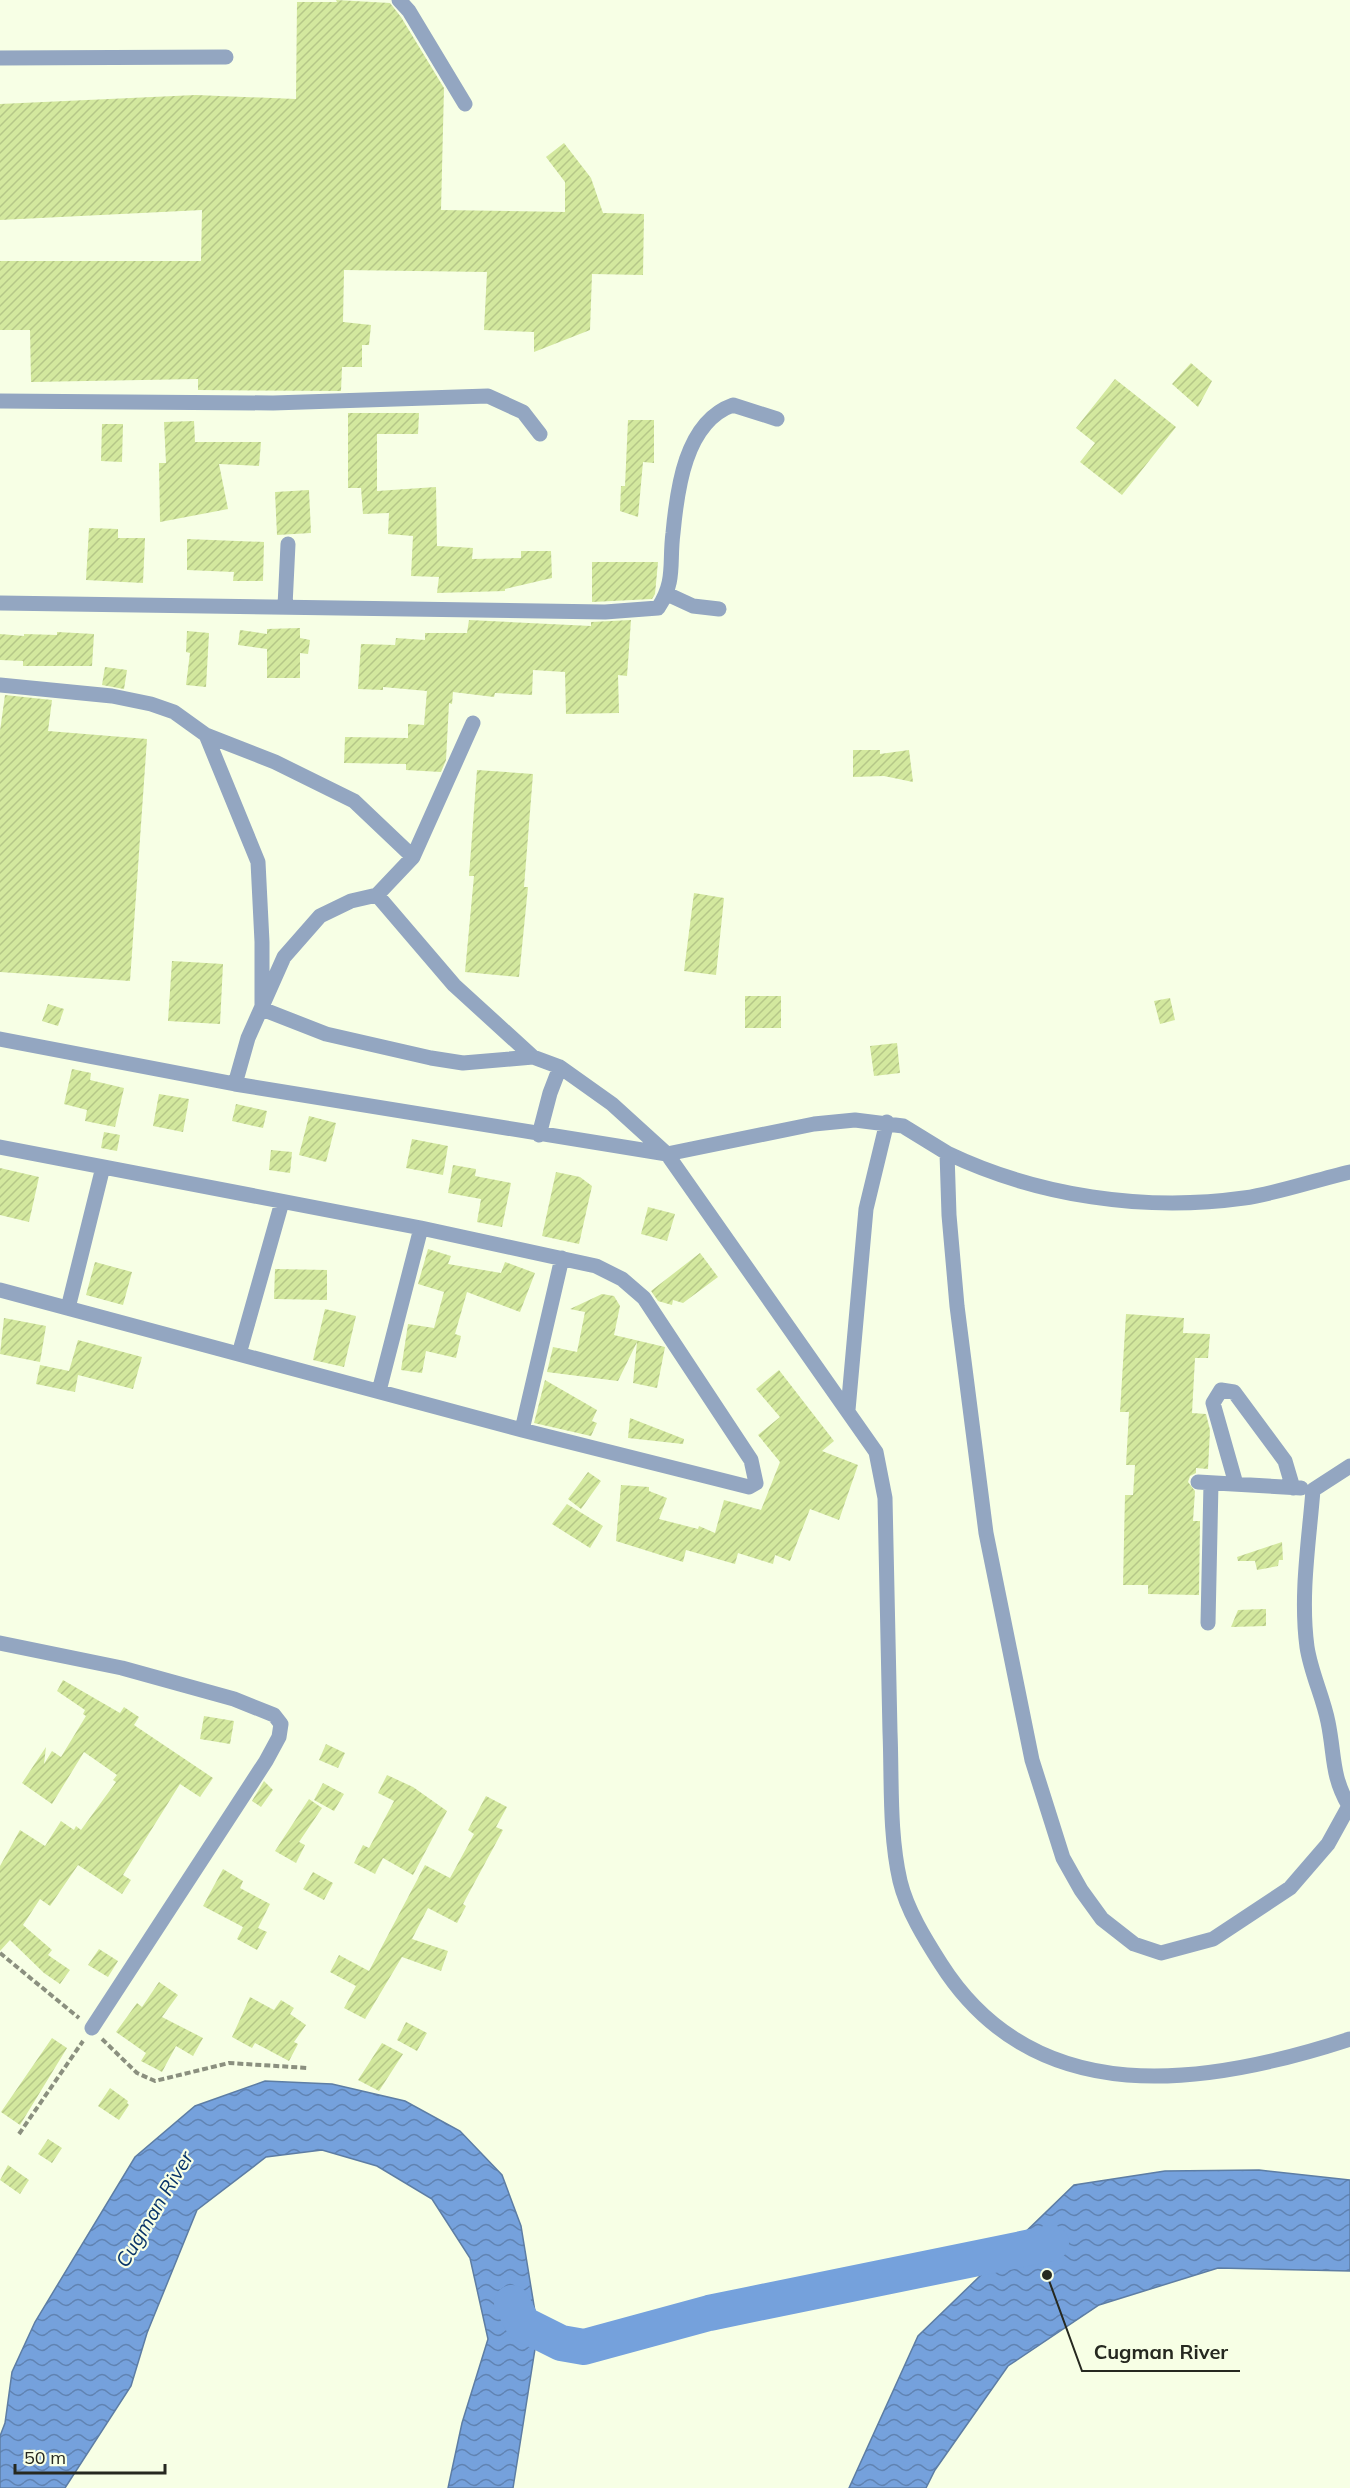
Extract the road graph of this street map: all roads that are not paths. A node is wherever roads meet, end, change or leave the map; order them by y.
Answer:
1 (399, 0) edge
2 (226, 57) dead end
3 (0, 58) edge
4 (465, 104) dead end
5 (0, 401) edge
6 (777, 419) dead end
7 (540, 434) dead end
8 (288, 544) dead end
9 (667, 594) junction
10 (0, 603) edge
11 (285, 606) junction
12 (719, 609) dead end
13 (0, 685) edge
14 (473, 723) dead end
15 (206, 735) junction
16 (413, 857) junction
17 (376, 895) junction
18 (262, 1009) junction
19 (0, 1039) edge
20 (533, 1057) junction
21 (560, 1067) junction
22 (235, 1084) junction
23 (887, 1122) junction
24 (539, 1135) junction
25 (0, 1147) edge
26 (946, 1153) junction
27 (666, 1154) junction
28 (103, 1167) junction
29 (1350, 1172) edge
30 (282, 1202) junction
31 (421, 1228) junction
32 (562, 1258) junction
33 (0, 1290) edge
34 (68, 1308) junction
35 (239, 1354) junction
36 (380, 1391) junction
37 (848, 1410) junction
38 (522, 1430) junction
39 (1350, 1466) edge
40 (1236, 1484) junction
41 (1293, 1488) junction
42 (1313, 1490) junction
43 (1208, 1623) dead end
44 (0, 1643) edge
45 (1349, 1806) edge
46 (92, 2028) road end
47 (1350, 2040) edge

1 - 4 street
2 - 3 street
5 - 7 street
6 - 9 street
8 - 11 street
9 - 11 street
9 - 12 street
10 - 11 street
13 - 15 street
14 - 16 street
15 - 16 street
15 - 18 street
16 - 17 street
17 - 18 street
17 - 20 street
18 - 20 street
18 - 22 street
19 - 22 street
20 - 21 street
21 - 24 street
21 - 27 street
22 - 24 street
23 - 26 street
23 - 27 street
23 - 37 street
24 - 27 street
25 - 28 street
26 - 29 street
26 - 45 street
27 - 37 street
28 - 30 street
28 - 34 street
30 - 31 street
30 - 35 street
31 - 32 street
31 - 36 street
32 - 38 street
32 - 38 street
33 - 34 street
34 - 35 street
35 - 36 street
36 - 38 street
37 - 47 street
39 - 42 street
40 - 41 street
40 - 41 street
40 - 43 street
41 - 42 street
42 - 45 street
44 - 46 street

